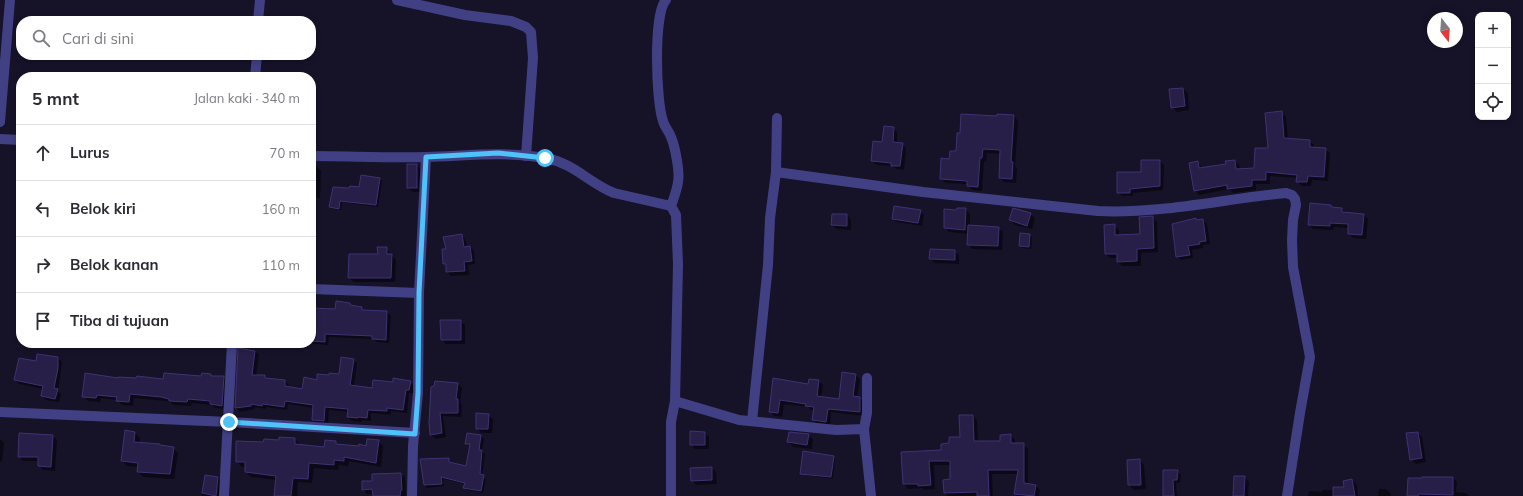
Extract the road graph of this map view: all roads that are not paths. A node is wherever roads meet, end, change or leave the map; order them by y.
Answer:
1 (10, 0) edge
2 (260, 0) edge
3 (398, 0) edge
4 (666, 0) edge
5 (258, 16) edge
6 (257, 60) edge
7 (255, 72) edge
8 (777, 118) dead end
9 (0, 122) edge
10 (0, 139) edge
11 (16, 140) edge
12 (316, 156) edge
13 (526, 156) junction
14 (426, 157) junction
15 (776, 172) junction
16 (671, 206) junction
17 (316, 289) edge
18 (419, 293) junction
19 (232, 348) edge
20 (867, 378) dead end
21 (675, 401) junction
22 (0, 412) edge
23 (229, 422) junction
24 (752, 422) junction
25 (864, 429) junction
26 (415, 434) junction
27 (224, 496) edge
28 (412, 496) edge
29 (671, 496) edge
30 (871, 496) edge
31 (1287, 496) edge

1 - 9 street
2 - 5 street
3 - 13 street
4 - 16 street
6 - 7 street
8 - 15 street
10 - 11 street
12 - 14 street
13 - 14 street
13 - 16 street
14 - 18 street
15 - 24 street
15 - 31 street
16 - 21 street
17 - 18 street
18 - 26 street
19 - 23 street
20 - 25 street
21 - 24 street
21 - 29 street
22 - 23 street
23 - 26 street
23 - 27 street
24 - 25 street
25 - 30 street
26 - 28 street

